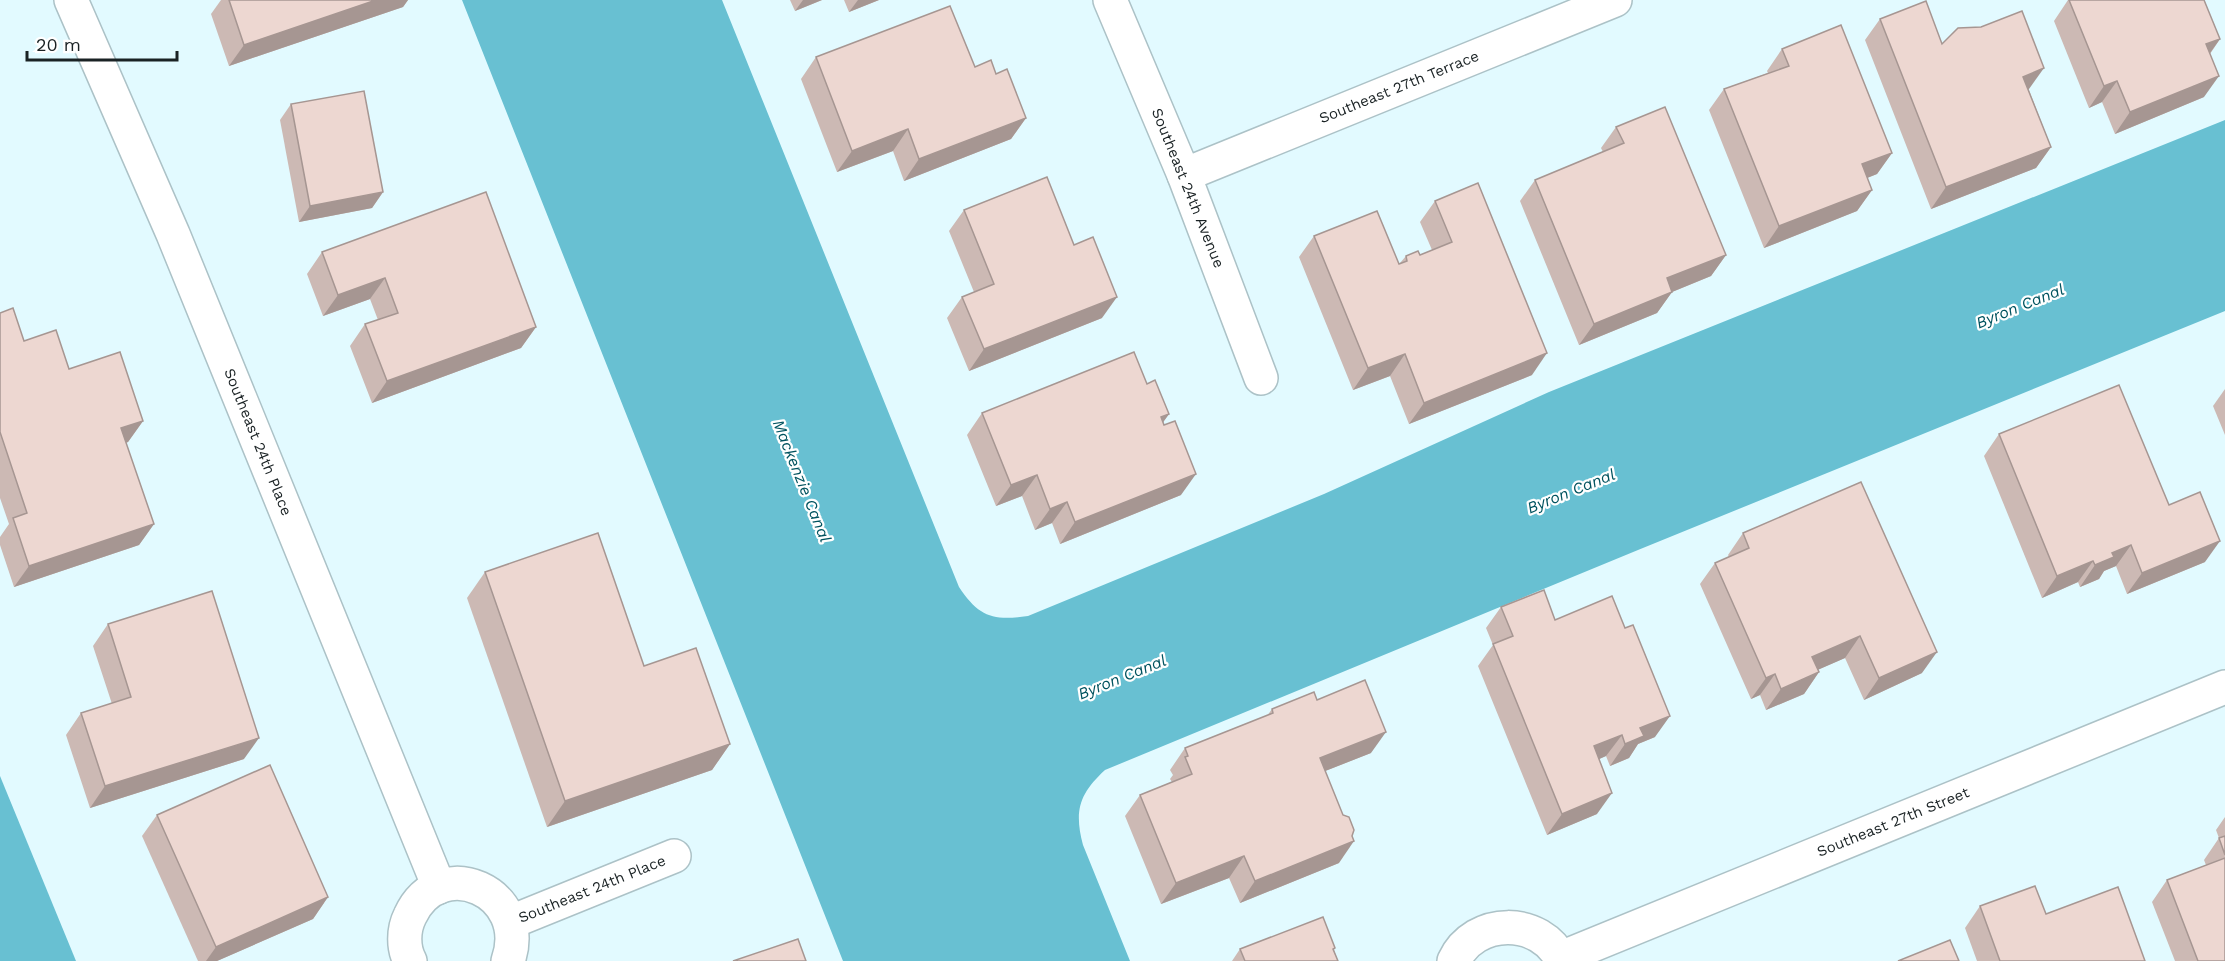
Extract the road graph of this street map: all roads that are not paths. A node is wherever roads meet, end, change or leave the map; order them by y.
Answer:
1 (70, 0) edge
2 (1110, 0) edge
3 (1615, 0) edge
4 (1184, 175) junction
5 (1262, 378) dead end
6 (2225, 687) edge
7 (674, 856) dead end
8 (439, 887) junction
9 (511, 922) junction
10 (1562, 959) edge
11 (410, 961) edge
12 (508, 961) edge
13 (1454, 961) edge

1 - 8 street, Southeast 24th Place
2 - 4 street, Southeast 24th Avenue
3 - 4 street, Southeast 27th Terrace
4 - 5 street, Southeast 24th Avenue
6 - 10 street, Southeast 27th Street
7 - 9 street, Southeast 24th Place
8 - 9 street, Southeast 24th Place
8 - 11 street
9 - 12 street, Southeast 24th Place
10 - 13 street, Southeast 27th Street

